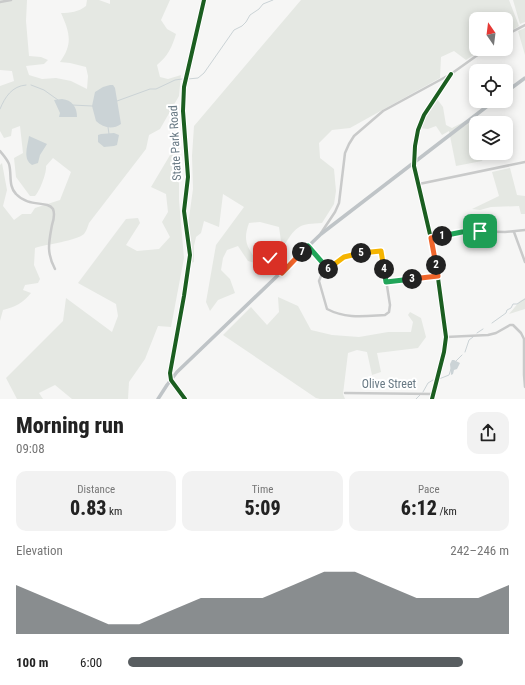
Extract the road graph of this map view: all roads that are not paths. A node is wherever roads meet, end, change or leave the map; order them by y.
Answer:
1 (11, 0) edge
2 (204, 0) edge
3 (0, 2) edge
4 (525, 25) edge
5 (513, 31) edge
6 (476, 56) edge
7 (451, 74) junction
8 (525, 78) edge
9 (513, 87) edge
10 (485, 108) edge
11 (0, 151) edge
12 (414, 162) junction
13 (525, 162) edge
14 (418, 184) junction
15 (525, 230) edge
16 (514, 232) junction
17 (321, 234) junction
18 (431, 238) junction
19 (265, 245) dead end
20 (308, 246) junction
21 (525, 262) edge
22 (55, 269) dead end
23 (328, 269) junction
24 (282, 273) junction
25 (438, 276) junction
26 (386, 282) junction
27 (446, 337) junction
28 (524, 361) edge
29 (170, 380) junction
30 (525, 387) edge
31 (345, 393) dead end
32 (433, 394) junction
33 (158, 399) edge
34 (185, 399) edge
35 (432, 399) edge

1 - 3 street
2 - 29 street, State Park Road
4 - 5 street
6 - 7 street
7 - 12 street
7 - 17 street
8 - 9 street
10 - 12 street
11 - 22 street
12 - 14 street
12 - 17 street
13 - 14 street
14 - 18 street
15 - 16 street
16 - 18 street
16 - 21 street
17 - 20 street
18 - 25 street
19 - 24 street
20 - 23 street
20 - 24 street
23 - 26 street
23 - 26 street
24 - 29 street
25 - 26 street
25 - 27 street
27 - 28 street
27 - 32 street
28 - 30 street
29 - 33 street, State Park Road
29 - 34 street
31 - 32 street, Olive Street
32 - 35 street

